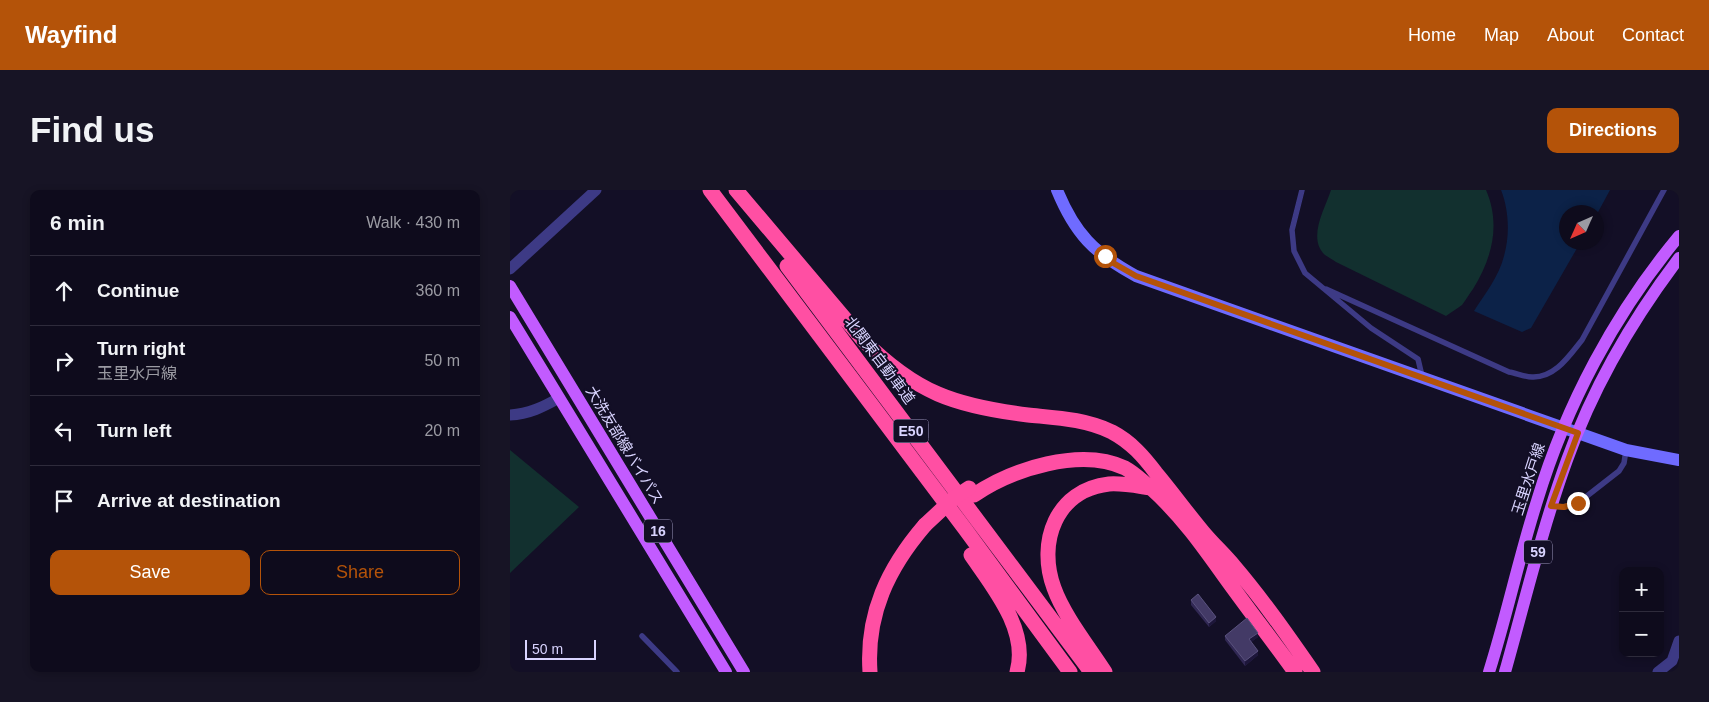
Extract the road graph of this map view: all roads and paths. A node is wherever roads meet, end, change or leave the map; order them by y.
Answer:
1 (596, 190) edge
2 (710, 190) edge
3 (731, 190) edge
4 (736, 190) edge
5 (1057, 190) edge
6 (1302, 190) edge
7 (1664, 190) edge
8 (1679, 236) edge
9 (1679, 258) edge
10 (510, 269) edge
11 (510, 286) edge
12 (1326, 289) junction
13 (510, 317) edge
14 (1423, 378) junction
15 (863, 394) junction
16 (559, 398) junction
17 (510, 415) edge
18 (1563, 428) junction
19 (1578, 433) junction
20 (1626, 450) junction
21 (1679, 460) edge
22 (1156, 472) junction
23 (1151, 488) junction
24 (972, 492) junction
25 (1551, 506) junction
26 (928, 528) junction
27 (642, 636) dead end
28 (1679, 641) edge
29 (1675, 661) edge
30 (677, 672) edge
31 (726, 672) edge
32 (744, 672) edge
33 (870, 672) edge
34 (880, 672) edge
35 (1017, 672) edge
36 (1070, 672) edge
37 (1091, 672) edge
38 (1105, 672) edge
39 (1295, 672) edge
40 (1313, 672) edge
41 (1489, 672) edge
42 (1504, 672) edge
43 (1658, 672) edge

1 - 10 street
2 - 15 highway, E50
3 - 37 highway, 北関東自動車道 / E50
4 - 22 highway
5 - 14 street
6 - 12 lane
7 - 12 lane
8 - 18 main road, 玉里水戸線 / 59
9 - 19 main road, 玉里水戸線 / 59
11 - 32 main road, 大洗友部線バイパス / 16
12 - 14 lane
13 - 16 main road, 16
14 - 18 street
15 - 35 highway
15 - 36 highway, E50
16 - 17 street
16 - 31 main road, 16
18 - 19 street
18 - 41 main road, 玉里水戸線 / 59
19 - 20 street
19 - 25 main road, 玉里水戸線 / 59
20 - 21 street
20 - 25 lane
22 - 24 highway
22 - 40 highway
23 - 24 highway
23 - 38 highway
23 - 39 highway
24 - 26 highway
25 - 42 main road, 玉里水戸線 / 59
26 - 33 highway
26 - 34 highway
27 - 30 lane
28 - 29 street
29 - 43 street

